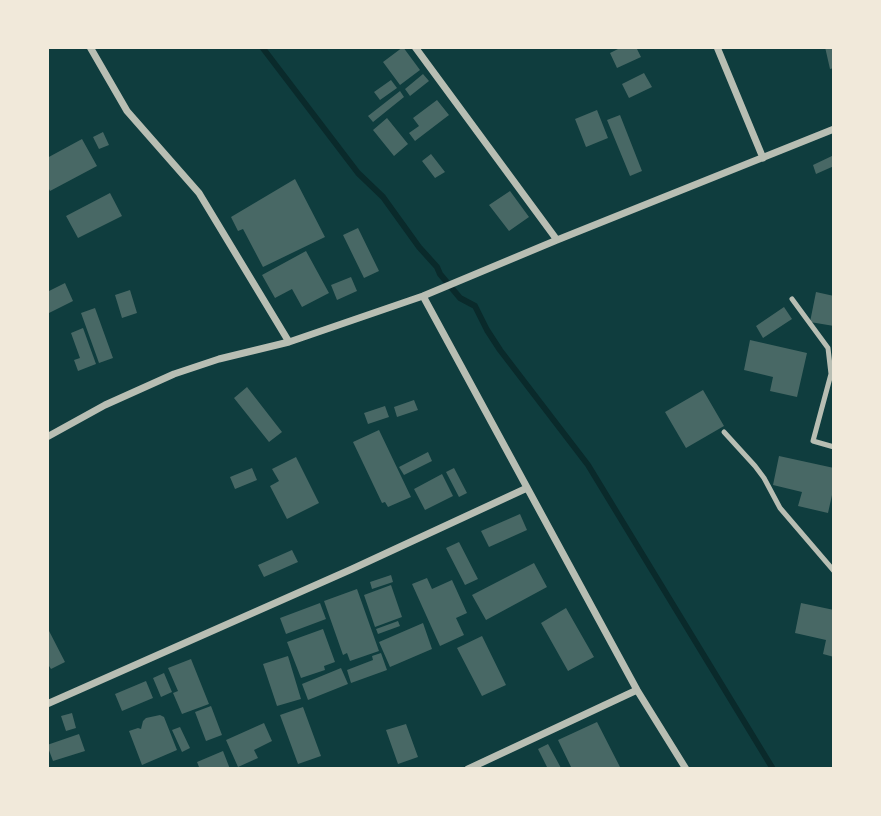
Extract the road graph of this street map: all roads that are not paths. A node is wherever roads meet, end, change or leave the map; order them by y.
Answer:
1 (90, 47) edge
2 (415, 47) edge
3 (716, 47) edge
4 (834, 129) edge
5 (763, 158) junction
6 (557, 240) junction
7 (423, 296) junction
8 (792, 299) dead end
9 (289, 342) junction
10 (724, 432) dead end
11 (47, 437) edge
12 (834, 447) edge
13 (527, 488) junction
14 (834, 571) edge
15 (637, 690) junction
16 (47, 704) edge
17 (468, 769) edge
18 (686, 769) edge

1 - 9 street
2 - 6 street
3 - 5 street
4 - 5 street
5 - 6 street
6 - 7 street
7 - 9 street
7 - 13 street
8 - 12 lane
9 - 11 street
10 - 14 lane
13 - 15 street
13 - 16 street
15 - 17 street
15 - 18 street

